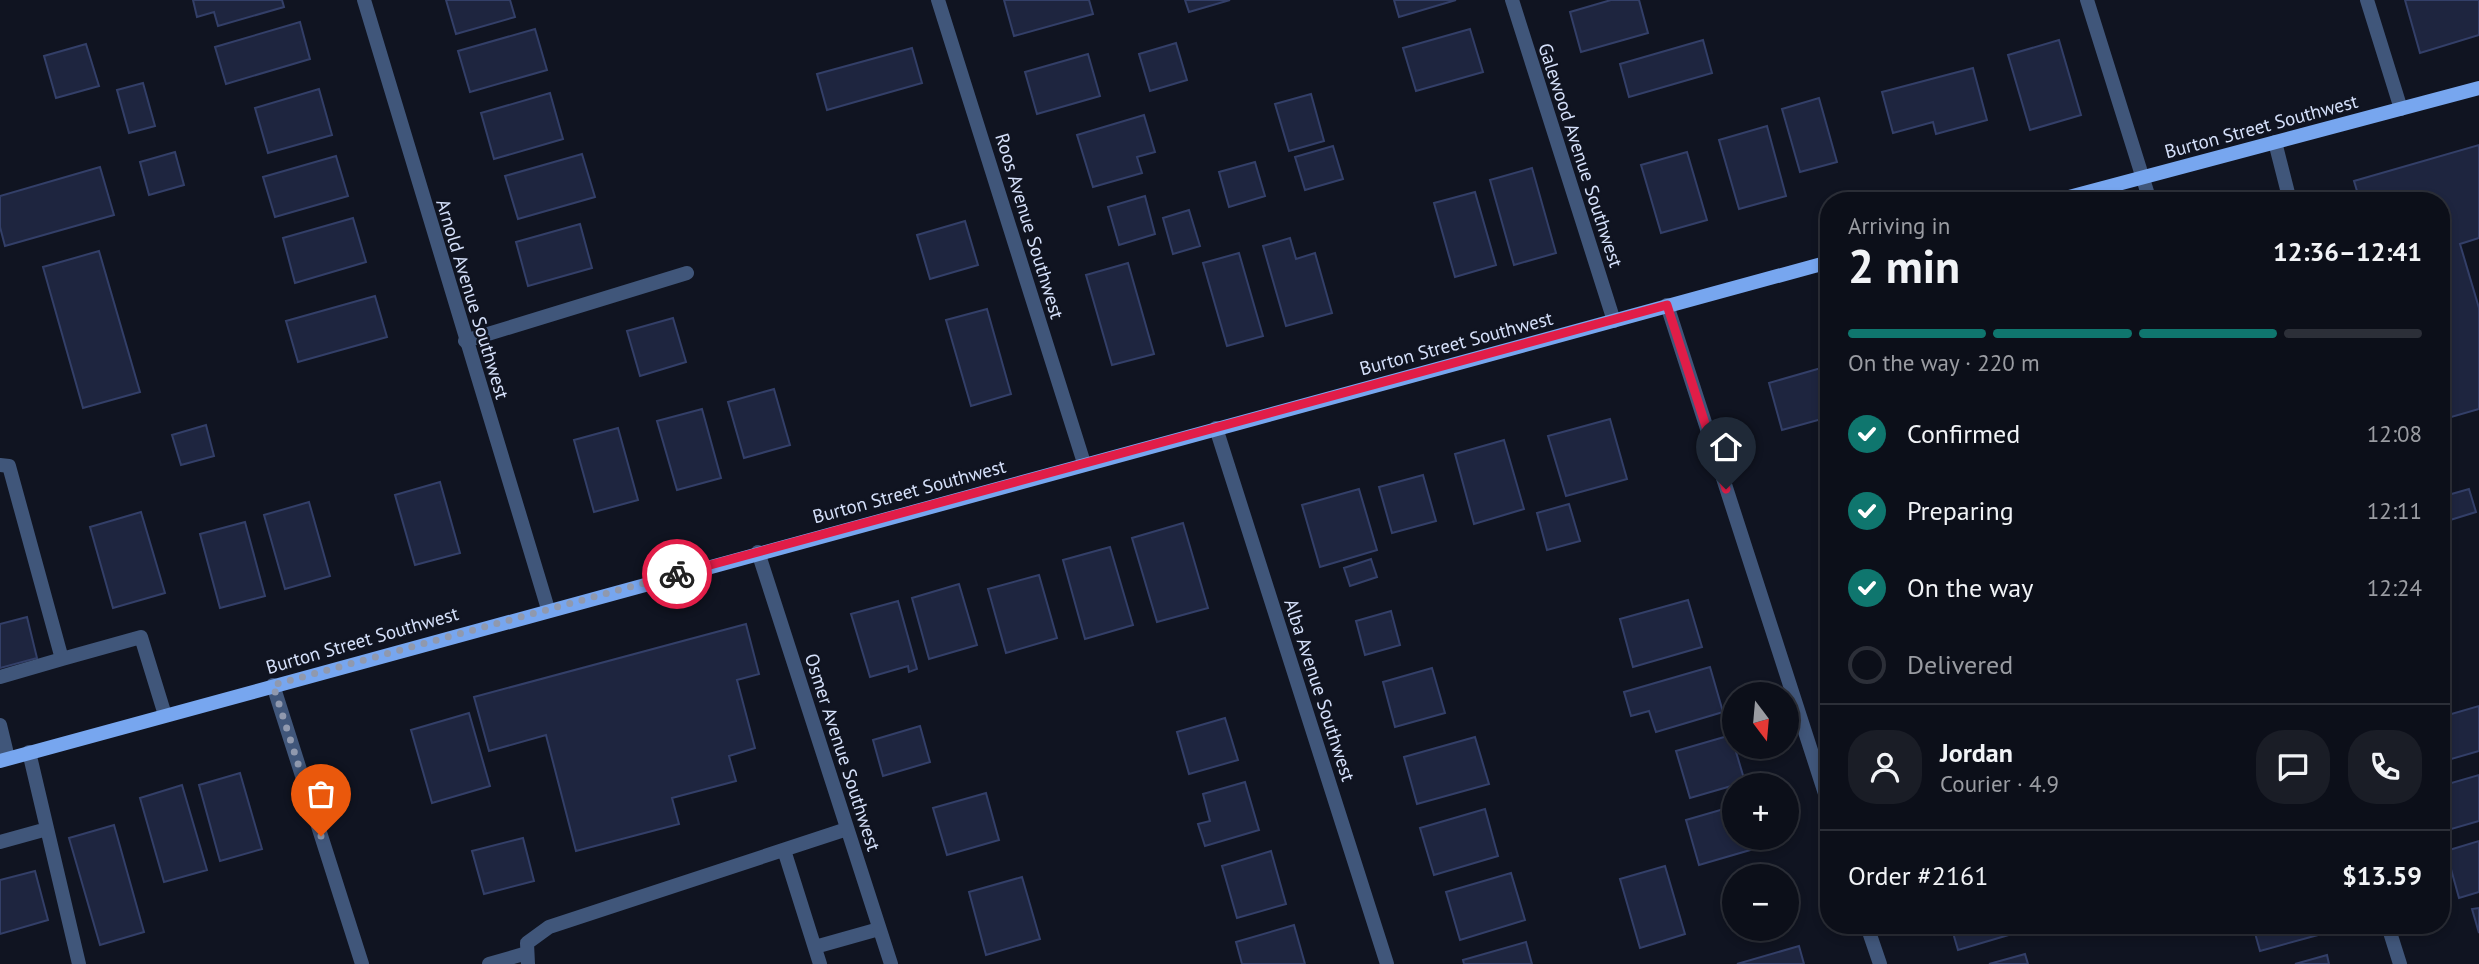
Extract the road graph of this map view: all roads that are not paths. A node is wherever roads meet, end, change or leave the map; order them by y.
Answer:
1 (364, 0) edge
2 (938, 0) edge
3 (1512, 0) edge
4 (2087, 0) edge
5 (2367, 0) edge
6 (2479, 88) edge
7 (2400, 108) junction
8 (2275, 142) junction
9 (2142, 178) junction
10 (2088, 192) edge
11 (2147, 192) edge
12 (2288, 192) edge
13 (1820, 264) edge
14 (687, 273) dead end
15 (1667, 305) junction
16 (1614, 321) junction
17 (465, 341) junction
18 (1216, 428) junction
19 (1084, 463) junction
20 (0, 465) edge
21 (758, 552) junction
22 (548, 609) junction
23 (62, 659) junction
24 (0, 677) edge
25 (273, 685) junction
26 (165, 715) junction
27 (0, 725) edge
28 (29, 752) junction
29 (4, 759) edge
30 (1820, 778) edge
31 (47, 829) junction
32 (847, 829) junction
33 (0, 842) edge
34 (784, 850) junction
35 (880, 929) junction
36 (1870, 934) edge
37 (2391, 934) edge
38 (815, 947) junction
39 (528, 959) edge
40 (79, 964) edge
41 (362, 964) edge
42 (489, 964) edge
43 (820, 964) edge
44 (891, 964) edge
45 (1387, 964) edge
46 (1880, 964) edge
47 (2400, 964) edge

1 - 17 street, Arnold Avenue Southwest
2 - 19 street, Roos Avenue Southwest
3 - 16 street, Galewood Avenue Southwest
4 - 9 street
5 - 7 street
6 - 7 main road, Burton Street Southwest
7 - 8 main road, Burton Street Southwest
8 - 9 main road, Burton Street Southwest
8 - 12 street
9 - 10 main road, Burton Street Southwest
9 - 11 street
13 - 15 main road, Burton Street Southwest
14 - 17 street
15 - 16 main road, Burton Street Southwest
15 - 30 street
16 - 18 main road, Burton Street Southwest
17 - 22 street, Arnold Avenue Southwest
18 - 19 main road, Burton Street Southwest
18 - 45 street, Alba Avenue Southwest
19 - 21 main road, Burton Street Southwest
20 - 23 street
21 - 22 main road, Burton Street Southwest
21 - 32 street, Osmer Avenue Southwest
22 - 25 main road, Burton Street Southwest
23 - 24 street
23 - 26 street
25 - 26 main road, Burton Street Southwest
25 - 41 street
26 - 28 main road, Burton Street Southwest
27 - 29 street
28 - 29 main road, Burton Street Southwest
28 - 31 street
31 - 33 street
31 - 40 street
32 - 34 street
32 - 35 street, Osmer Avenue Southwest
34 - 38 street
34 - 39 street
35 - 38 street
35 - 44 street, Osmer Avenue Southwest
36 - 46 street
37 - 47 street
38 - 43 street
39 - 42 street

